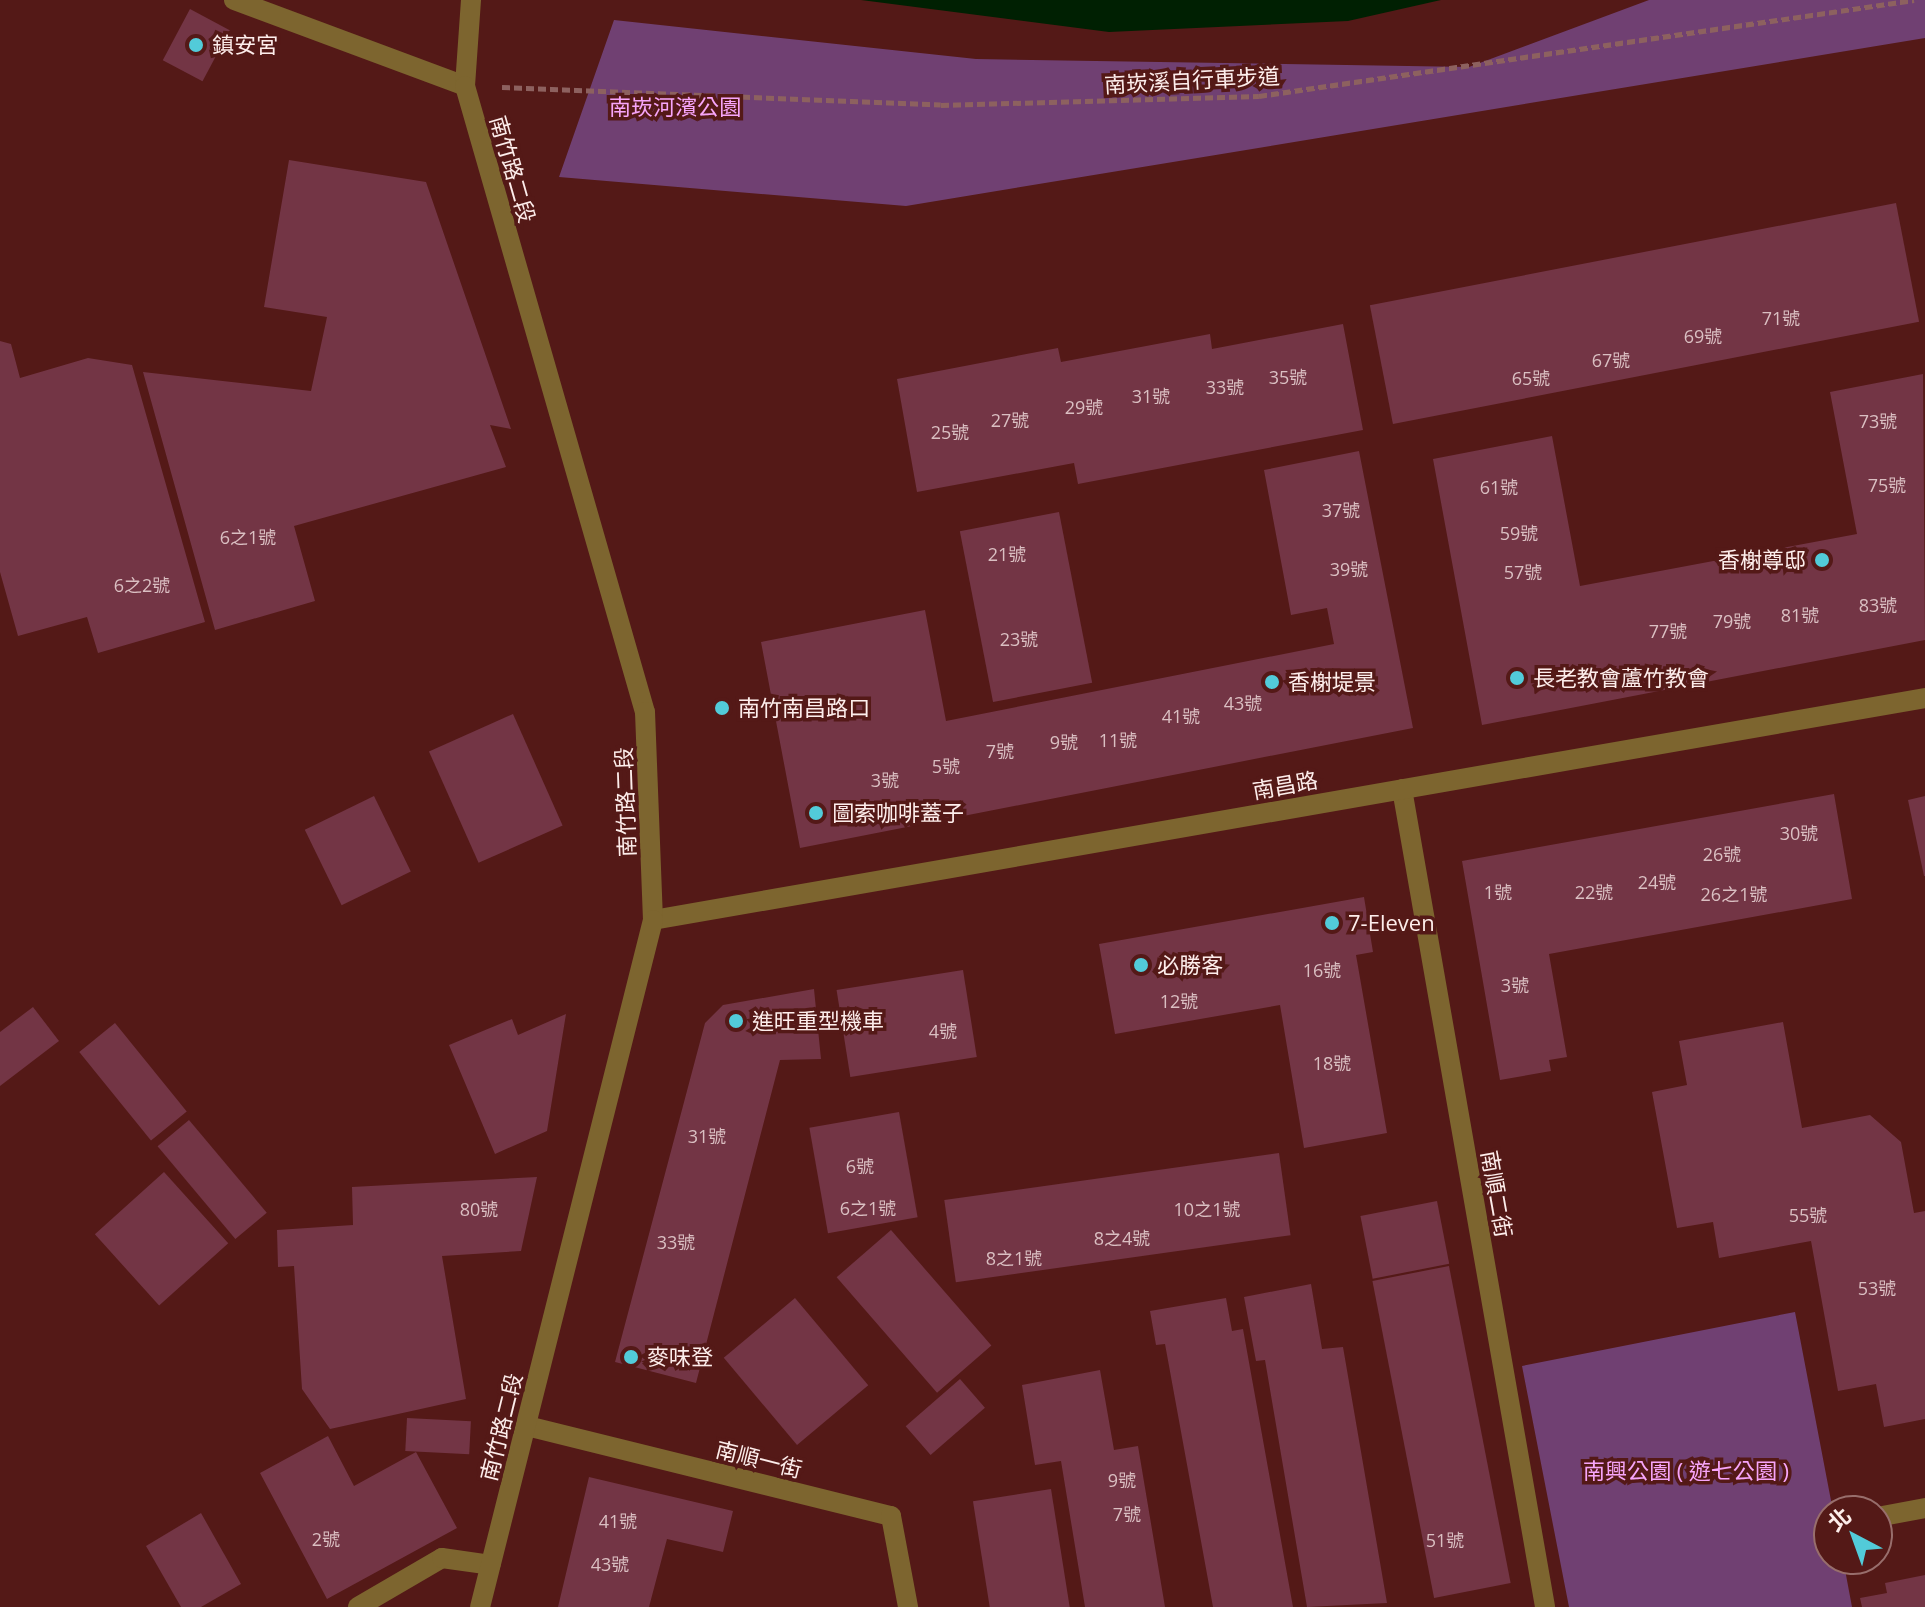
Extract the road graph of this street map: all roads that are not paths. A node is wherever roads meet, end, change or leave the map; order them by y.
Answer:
1 (234, 0) edge
2 (471, 0) edge
3 (465, 86) junction
4 (1925, 698) edge
5 (1402, 789) junction
6 (653, 920) junction
7 (527, 1426) junction
8 (1925, 1508) edge
9 (1893, 1514) edge
10 (491, 1565) junction
11 (358, 1607) edge
12 (480, 1607) edge
13 (908, 1607) edge
14 (1545, 1607) edge

1 - 3 street
2 - 3 street, 南竹路二段
3 - 6 street, 南竹路二段
4 - 5 street, 南昌路
5 - 6 street, 南昌路
5 - 14 street, 南順二街
6 - 7 street, 南竹路二段
7 - 10 street, 南竹路二段
7 - 13 street, 南順一街
8 - 9 street
10 - 11 street
10 - 12 street, 南竹路二段

